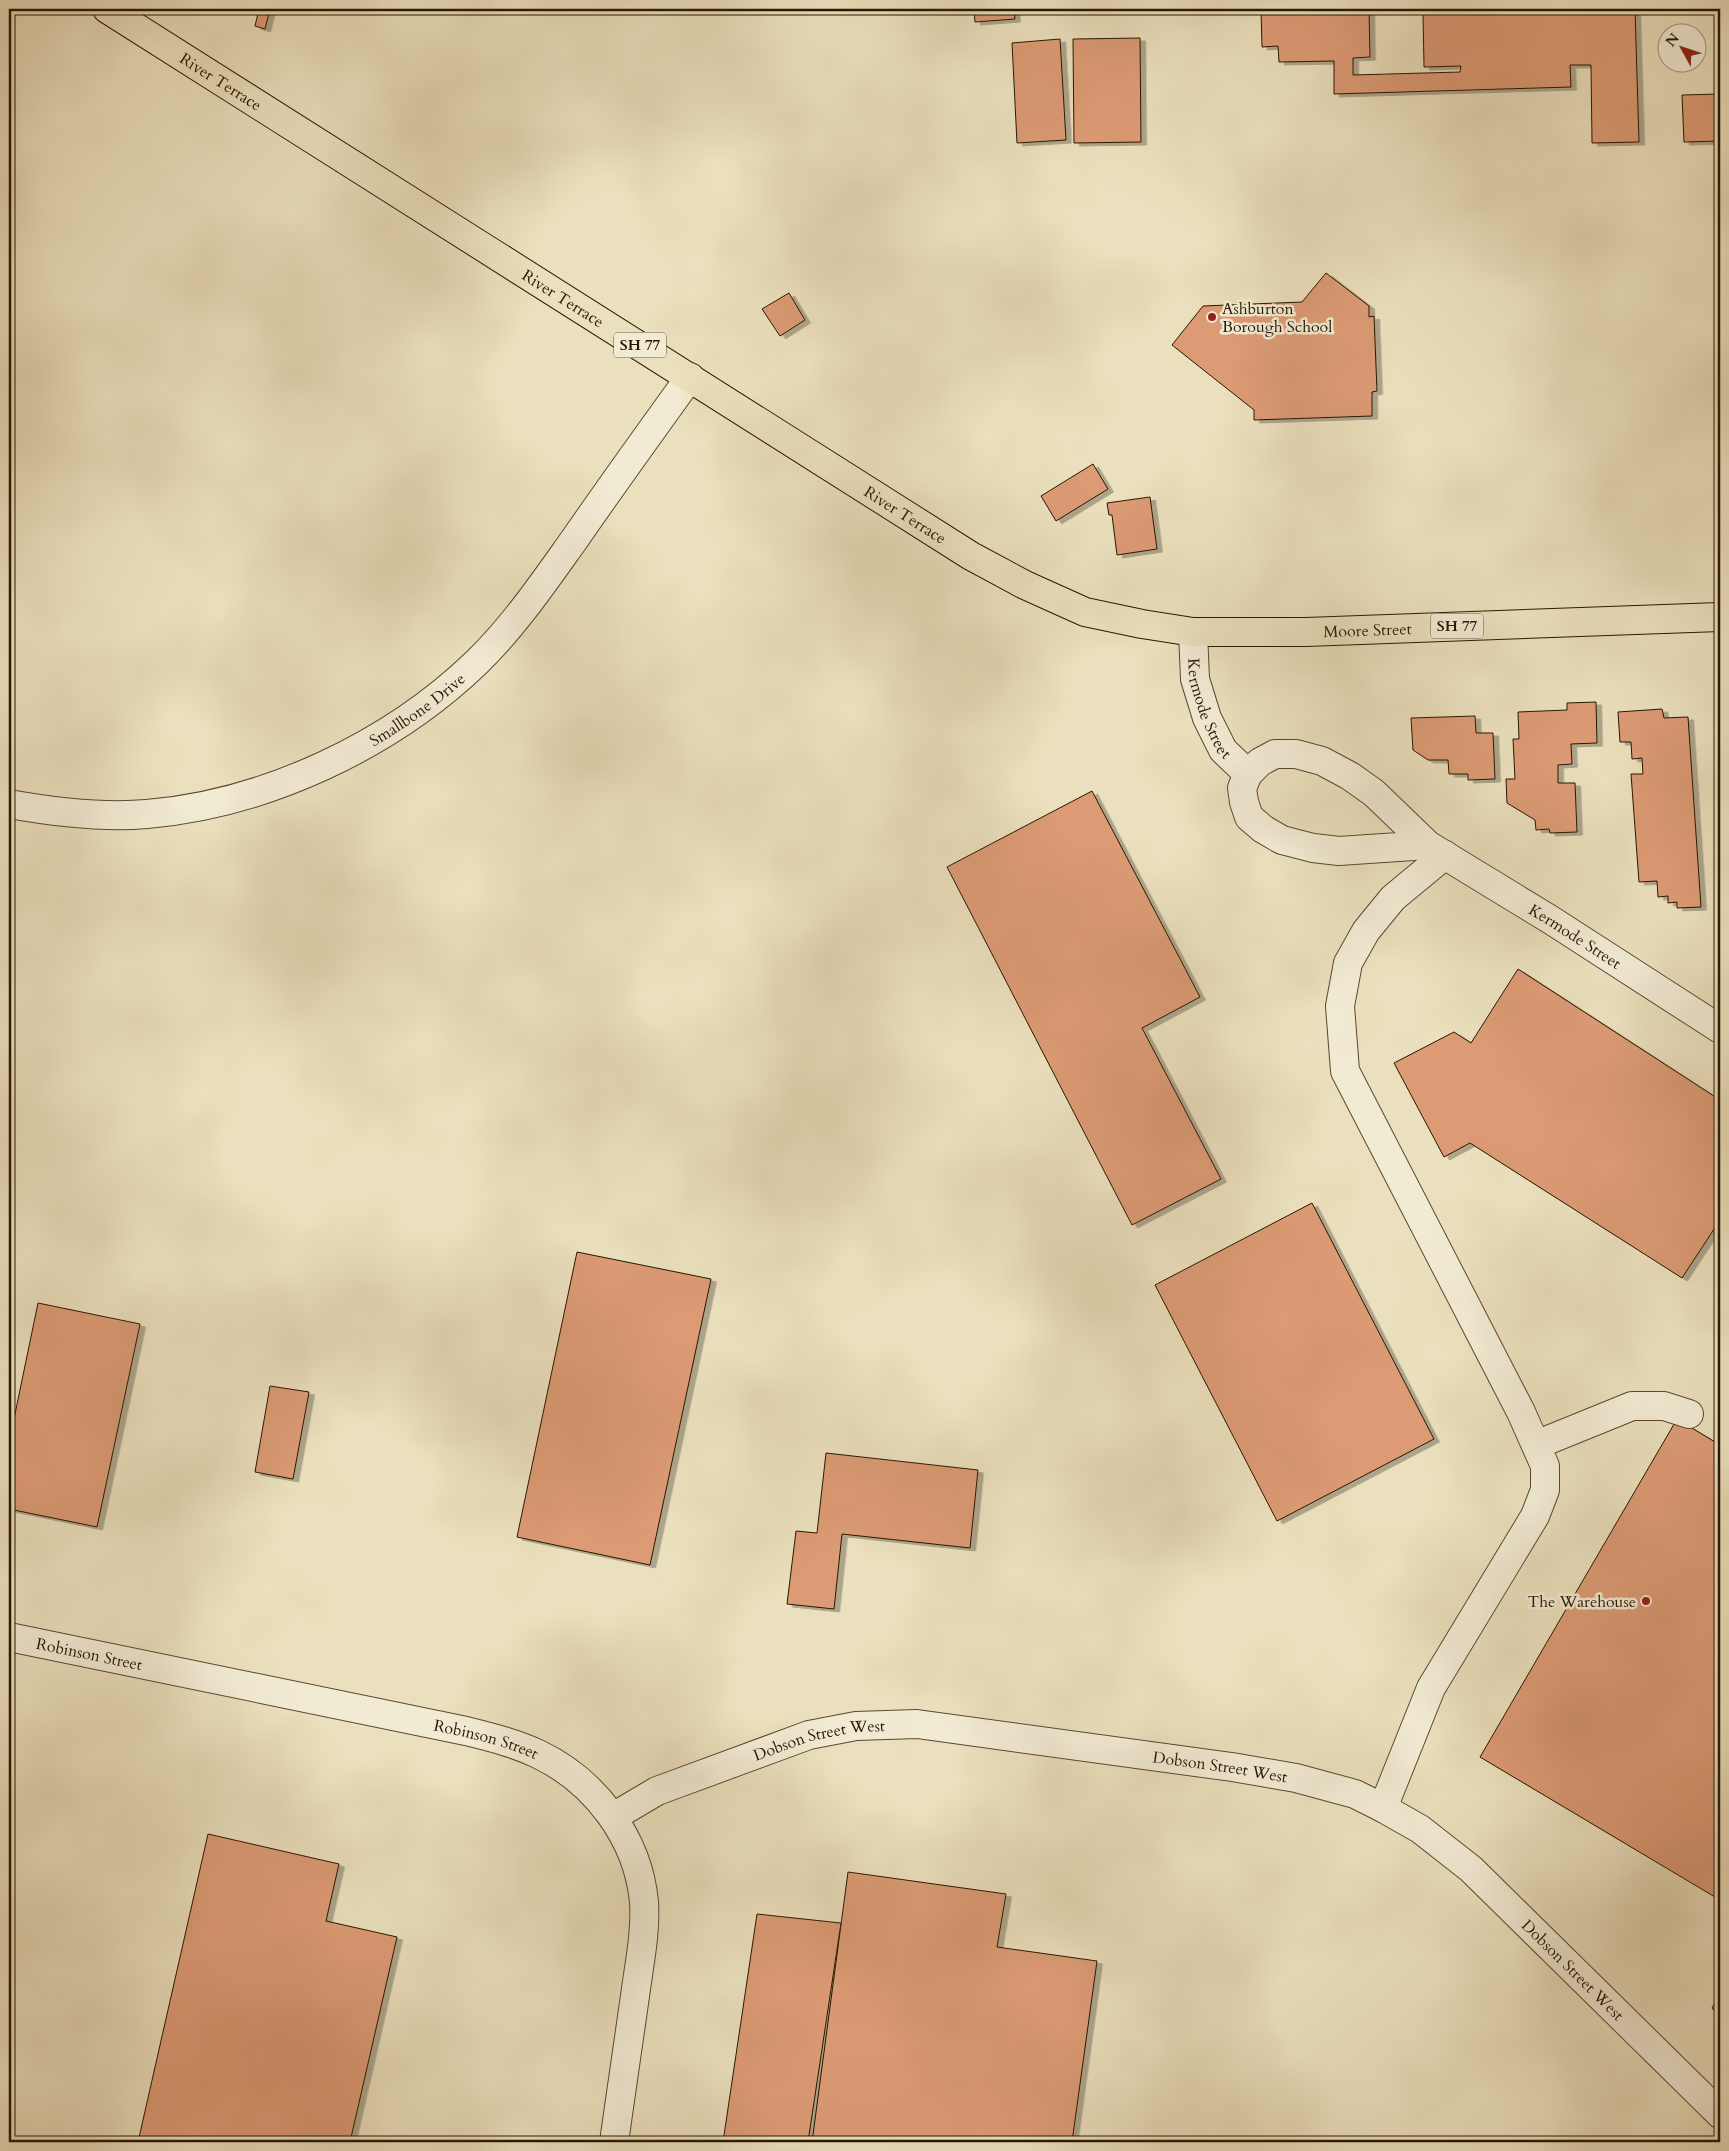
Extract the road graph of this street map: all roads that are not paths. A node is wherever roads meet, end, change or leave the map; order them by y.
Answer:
1 (107, 9) edge
2 (690, 376) junction
3 (1720, 617) edge
4 (1193, 632) junction
5 (1248, 774) junction
6 (9, 804) edge
7 (1436, 850) junction
8 (1720, 1030) edge
9 (1690, 1414) dead end
10 (1536, 1445) junction
11 (9, 1637) edge
12 (1383, 1808) junction
13 (613, 1817) junction
14 (1720, 2114) edge
15 (614, 2142) edge

1 - 2 main road, River Terrace / SH 77
2 - 4 main road, River Terrace / SH 77
2 - 6 street, Smallbone Drive
3 - 4 main road, Moore Street / SH 77
4 - 5 street, Kermode Street
5 - 7 street, Kermode Street
5 - 7 street, Kermode Street
7 - 8 street, Kermode Street
7 - 10 street
9 - 10 street
10 - 12 street
11 - 13 street, Robinson Street
12 - 13 street, Dobson Street West
12 - 14 street, Dobson Street West
13 - 15 street, Robinson Street

